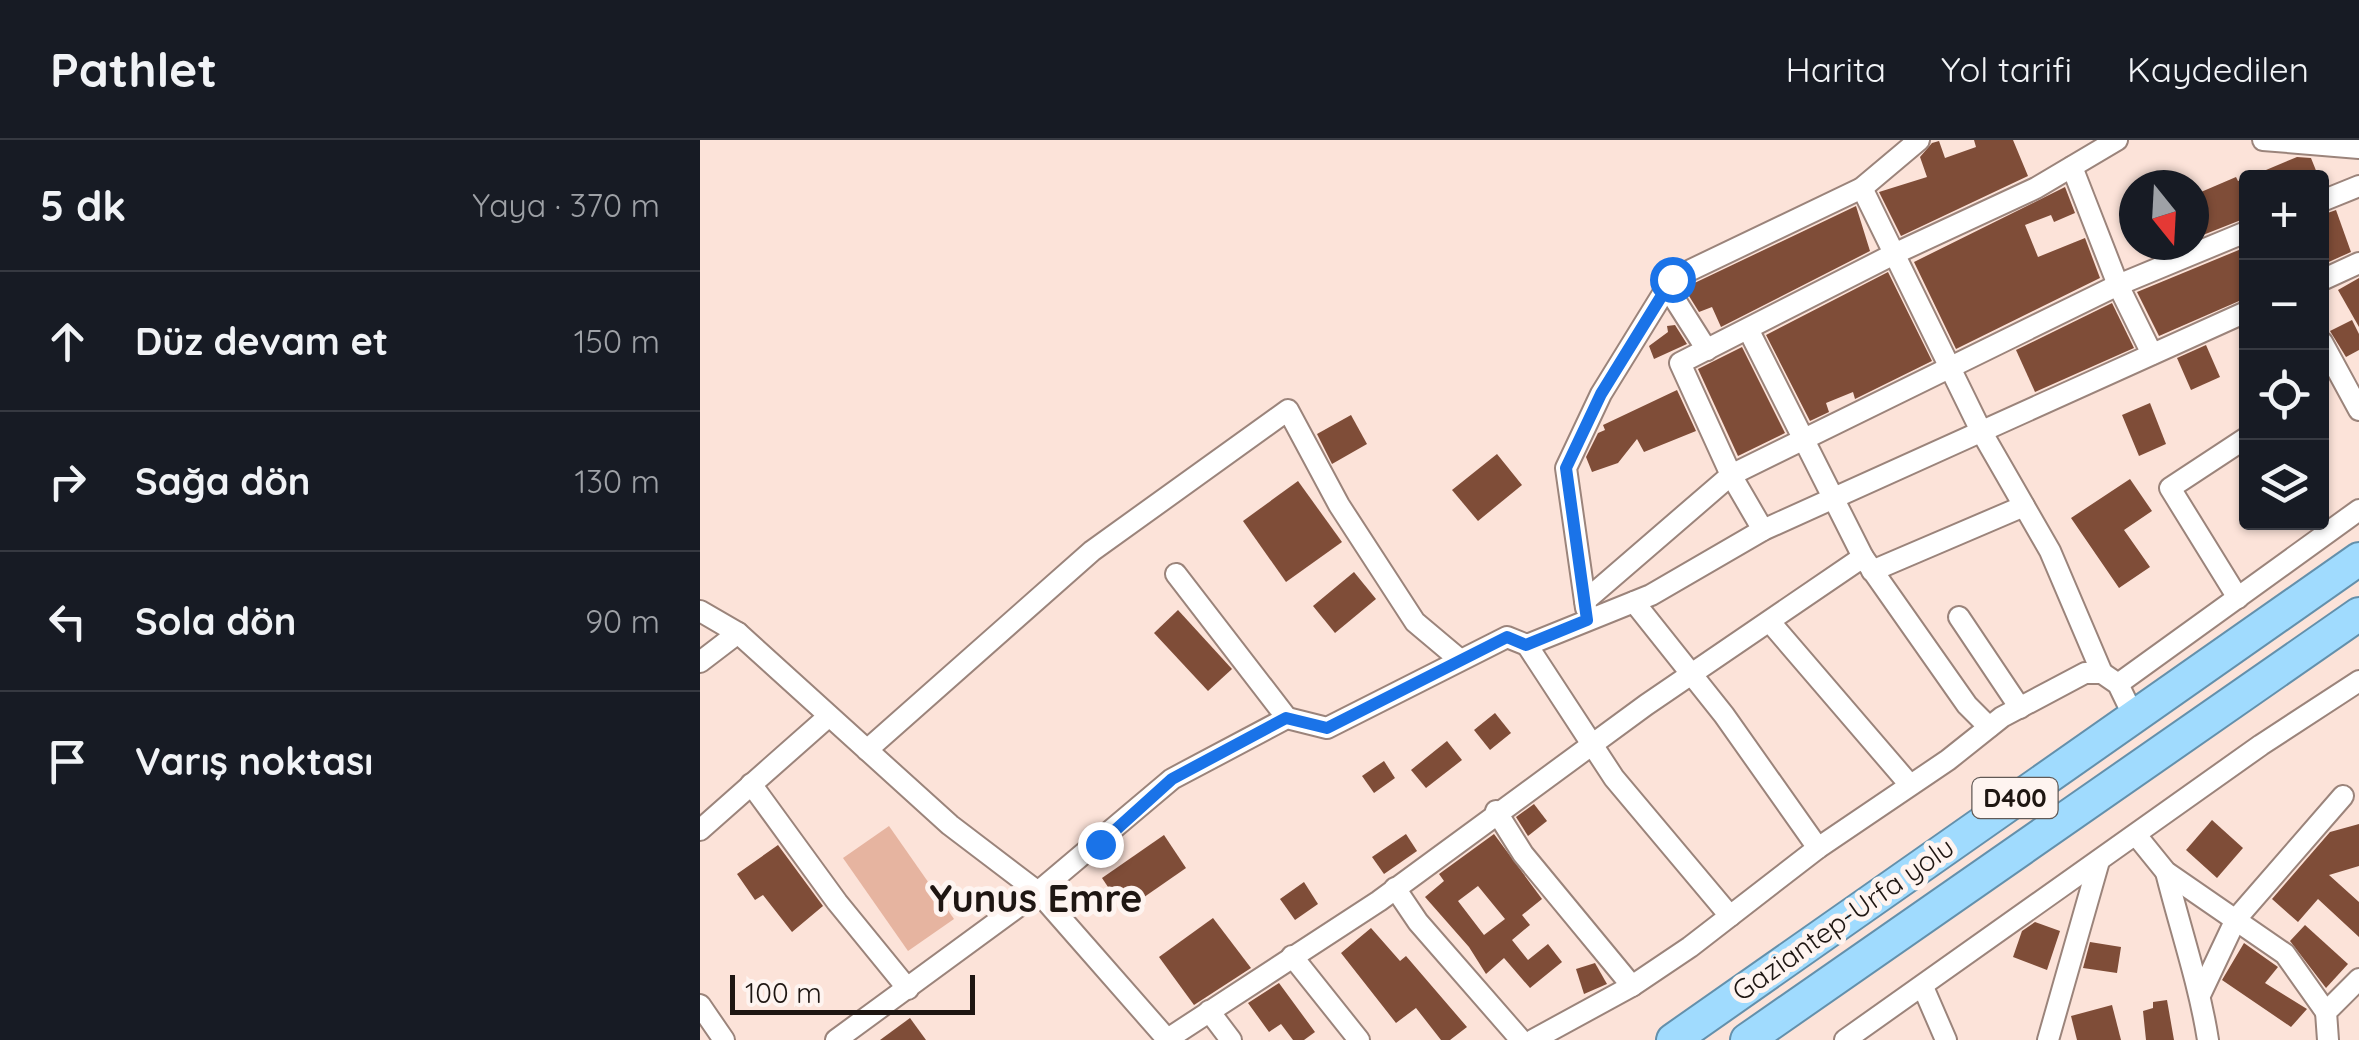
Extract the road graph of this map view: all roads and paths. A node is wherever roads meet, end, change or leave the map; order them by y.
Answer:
1 (1919, 140) edge
2 (2118, 140) edge
3 (2263, 140) edge
4 (2359, 148) edge
5 (2072, 167) junction
6 (2359, 186) edge
7 (1862, 188) junction
8 (2329, 199) edge
9 (2239, 235) edge
10 (1894, 254) junction
11 (2359, 263) edge
12 (2329, 277) edge
13 (2118, 286) junction
14 (1667, 287) junction
15 (2239, 315) edge
16 (1748, 328) junction
17 (1706, 350) junction
18 (2326, 350) edge
19 (2152, 354) junction
20 (1952, 368) junction
21 (2359, 410) edge
22 (1981, 431) junction
23 (1803, 436) junction
24 (2243, 440) edge
25 (1731, 475) junction
26 (1836, 500) junction
27 (2024, 506) junction
28 (2359, 510) edge
29 (1763, 530) junction
30 (2359, 560) edge
31 (1868, 564) junction
32 (1176, 574) dead end
33 (2238, 598) junction
34 (1634, 602) junction
35 (700, 611) edge
36 (1586, 611) junction
37 (2359, 614) edge
38 (1958, 617) dead end
39 (1770, 622) junction
40 (738, 634) junction
41 (1526, 645) junction
42 (1459, 659) junction
43 (700, 662) edge
44 (1694, 674) junction
45 (2110, 678) junction
46 (2359, 681) edge
47 (2020, 708) junction
48 (2133, 715) junction
49 (829, 716) junction
50 (1286, 718) junction
51 (1990, 727) junction
52 (1590, 744) junction
53 (867, 750) junction
54 (751, 784) junction
55 (1910, 785) junction
56 (2343, 796) dead end
57 (1496, 811) junction
58 (700, 830) edge
59 (2136, 835) junction
60 (1818, 848) junction
61 (2099, 861) junction
62 (2166, 872) junction
63 (1395, 888) junction
64 (1038, 892) junction
65 (1730, 916) junction
66 (2236, 920) junction
67 (1292, 956) junction
68 (2359, 979) edge
69 (1632, 986) junction
70 (1923, 986) junction
71 (908, 988) junction
72 (2201, 993) junction
73 (701, 1008) edge
74 (1209, 1011) junction
75 (2326, 1012) junction
76 (724, 1040) edge
77 (836, 1040) edge
78 (1167, 1040) edge
79 (1231, 1040) edge
80 (1359, 1040) edge
81 (1521, 1040) edge
82 (1533, 1040) edge
83 (1673, 1040) edge
84 (1746, 1040) edge
85 (1846, 1040) edge
86 (1946, 1040) edge
87 (2048, 1040) edge
88 (2208, 1040) edge
89 (2328, 1040) edge

1 - 7 street
2 - 5 street
3 - 4 street
5 - 10 street
5 - 13 street
6 - 8 street
7 - 10 street
7 - 14 street
9 - 13 street
10 - 16 street
10 - 20 street
11 - 12 street
13 - 19 street
13 - 20 street
14 - 17 street
14 - 36 street
15 - 19 street
16 - 17 street
16 - 23 street
17 - 25 street
18 - 21 street
19 - 22 street
20 - 22 street
20 - 23 street
22 - 26 street
22 - 27 street
23 - 25 street
23 - 26 street
24 - 33 street
25 - 29 street
25 - 36 street
26 - 29 street
26 - 31 street
27 - 31 street
27 - 45 street
28 - 33 street
29 - 34 street
30 - 48 highway, Gaziantep-Urfa yolu / D400
31 - 39 street
31 - 51 street
32 - 50 street
33 - 45 street
34 - 36 street
34 - 44 street
35 - 40 street
36 - 41 street
37 - 84 highway, Gaziantep-Urfa yolu / D400
38 - 47 street
39 - 44 street
39 - 55 street
40 - 43 street
40 - 49 street
41 - 42 street
41 - 52 street
42 - 50 street
42 - 53 street
44 - 52 street
44 - 60 street
45 - 47 street
45 - 48 street
46 - 59 street
47 - 51 street
48 - 83 highway, Gaziantep-Urfa yolu / D400
49 - 53 street
49 - 54 street
50 - 64 street
51 - 55 street
52 - 57 street
52 - 65 street
53 - 64 street
54 - 58 street
54 - 71 street
55 - 60 street
56 - 66 street
57 - 63 street
57 - 69 street
59 - 61 street
59 - 62 street
60 - 65 street
61 - 70 street
61 - 87 street
62 - 66 street
62 - 72 street
63 - 67 street
63 - 81 street
64 - 71 street
64 - 78 street
65 - 69 street
66 - 72 street
66 - 75 street
67 - 74 street
67 - 80 street
68 - 75 street
69 - 82 street
70 - 85 street
70 - 86 street
71 - 77 street
72 - 88 street
73 - 76 street
74 - 78 street
74 - 79 street
75 - 89 street

